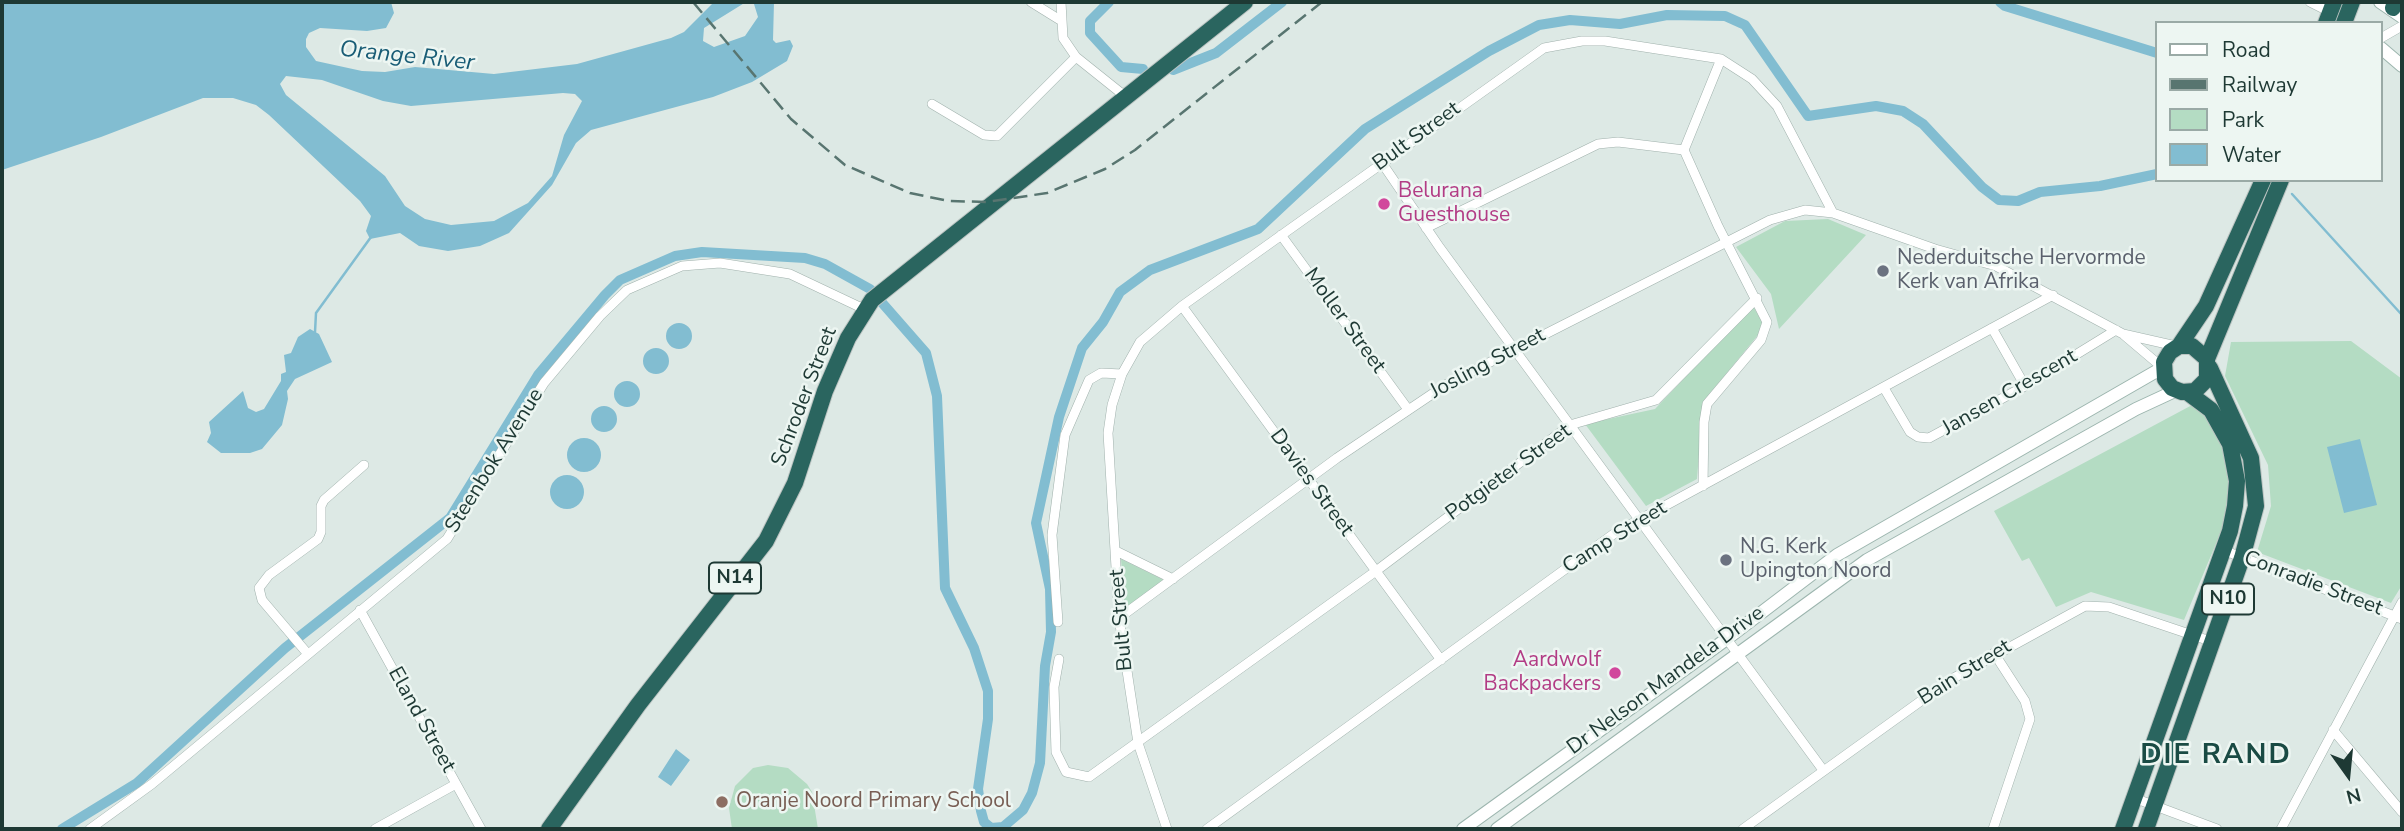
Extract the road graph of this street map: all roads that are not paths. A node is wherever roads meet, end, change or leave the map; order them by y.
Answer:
1 (1031, 2) edge
2 (1061, 2) edge
3 (1245, 2) edge
4 (2310, 2) edge
5 (2352, 2) edge
6 (2330, 12) edge
7 (1060, 20) junction
8 (2346, 21) edge
9 (2402, 26) edge
10 (2383, 37) edge
11 (2383, 50) edge
12 (1076, 57) junction
13 (1721, 59) junction
14 (2402, 66) edge
15 (1126, 97) junction
16 (932, 104) dead end
17 (1684, 150) junction
18 (1382, 163) junction
19 (2262, 182) edge
20 (2280, 182) edge
21 (1833, 213) junction
22 (1426, 228) junction
23 (1281, 234) junction
24 (1726, 241) junction
25 (2053, 295) junction
26 (1756, 298) junction
27 (872, 300) junction
28 (1182, 306) junction
29 (1992, 328) junction
30 (2120, 332) junction
31 (2179, 346) junction
32 (1516, 350) junction
33 (2208, 363) junction
34 (2162, 368) junction
35 (1122, 374) junction
36 (2025, 386) junction
37 (1884, 388) junction
38 (2182, 391) junction
39 (1407, 408) junction
40 (1570, 425) junction
41 (364, 465) dead end
42 (1307, 479) junction
43 (1703, 486) junction
44 (1640, 519) junction
45 (2223, 550) junction
46 (1116, 551) junction
47 (2242, 558) junction
48 (1376, 571) junction
49 (1173, 579) junction
50 (2402, 602) edge
51 (360, 610) junction
52 (2399, 617) edge
53 (1119, 618) junction
54 (1058, 622) dead end
55 (2192, 636) junction
56 (1728, 638) junction
57 (2213, 642) junction
58 (307, 653) junction
59 (1994, 653) junction
60 (1739, 654) junction
61 (1059, 659) dead end
62 (1441, 660) junction
63 (2333, 730) junction
64 (1138, 743) junction
65 (1823, 770) junction
66 (456, 784) junction
67 (2134, 797) junction
68 (2155, 805) junction
69 (2402, 812) edge
70 (90, 829) edge
71 (375, 829) edge
72 (481, 829) edge
73 (550, 829) edge
74 (1167, 829) edge
75 (1208, 829) edge
76 (1462, 829) edge
77 (1497, 829) edge
78 (1743, 829) edge
79 (1993, 829) edge
80 (2123, 829) edge
81 (2146, 829) edge
82 (2217, 829) edge
83 (2281, 829) edge

1 - 7 street
2 - 7 street
3 - 15 highway, Schroder Street / N14
4 - 6 street
5 - 8 highway
7 - 12 street
9 - 10 street
11 - 14 street
12 - 15 street
12 - 16 street
13 - 17 street
13 - 18 street, Bult Street
13 - 21 street, Bult Street
15 - 27 highway, Schroder Street / N14
17 - 22 street
17 - 24 street
18 - 22 street
18 - 23 street, Bult Street
19 - 31 highway
20 - 33 highway
21 - 24 street, Josling Street
21 - 25 street
22 - 32 street
23 - 28 street, Bult Street
23 - 39 street, Moller Street
24 - 26 street
24 - 32 street, Josling Street
25 - 29 street, Camp Street
25 - 30 street
26 - 40 street, Potgieter Street
26 - 43 street
27 - 51 street, Steenbok Avenue
27 - 73 highway, Schroder Street / N14
28 - 35 street, Bult Street
28 - 42 street, Davies Street
29 - 36 street
29 - 37 street, Camp Street
30 - 31 street
30 - 34 street
30 - 36 street, Jansen Crescent
31 - 33 highway
31 - 34 highway
32 - 39 street, Josling Street
32 - 40 street
33 - 38 highway
33 - 47 highway, N10
34 - 38 highway, N10
34 - 56 street, Dr Nelson Mandela Drive
35 - 46 street, Bult Street
35 - 54 street
36 - 37 street, Jansen Crescent
37 - 43 street, Camp Street
38 - 45 highway, N10
38 - 60 street, Dr Nelson Mandela Drive
39 - 42 street, Josling Street
40 - 44 street
40 - 48 street, Potgieter Street
41 - 58 street
42 - 48 street, Davies Street
42 - 49 street, Josling Street
43 - 44 street, Camp Street
44 - 56 street
44 - 62 street, Camp Street
45 - 47 street, Conradie Street
45 - 55 highway, N10
46 - 49 street
46 - 53 street, Bult Street
47 - 52 street, Conradie Street
47 - 57 highway, N10
48 - 62 street, Davies Street
48 - 64 street, Potgieter Street
49 - 53 street, Josling Street
50 - 52 street
51 - 58 street, Steenbok Avenue
51 - 66 street, Eland Street
52 - 63 street
53 - 64 street, Bult Street
55 - 57 street, Bain Street
55 - 59 street, Bain Street
55 - 67 highway, N10
56 - 60 street
56 - 76 street, Dr Nelson Mandela Drive
57 - 68 highway, N10
58 - 70 street, Steenbok Avenue
59 - 65 street, Bain Street
59 - 79 street
60 - 65 street
60 - 77 street, Dr Nelson Mandela Drive
61 - 64 street, Potgieter Street
62 - 75 street, Camp Street
63 - 69 street
63 - 83 street
64 - 74 street, Bult Street
65 - 78 street, Bain Street
66 - 71 street
66 - 72 street, Eland Street
67 - 68 street
67 - 80 highway, N10
68 - 81 highway, N10
68 - 82 street

